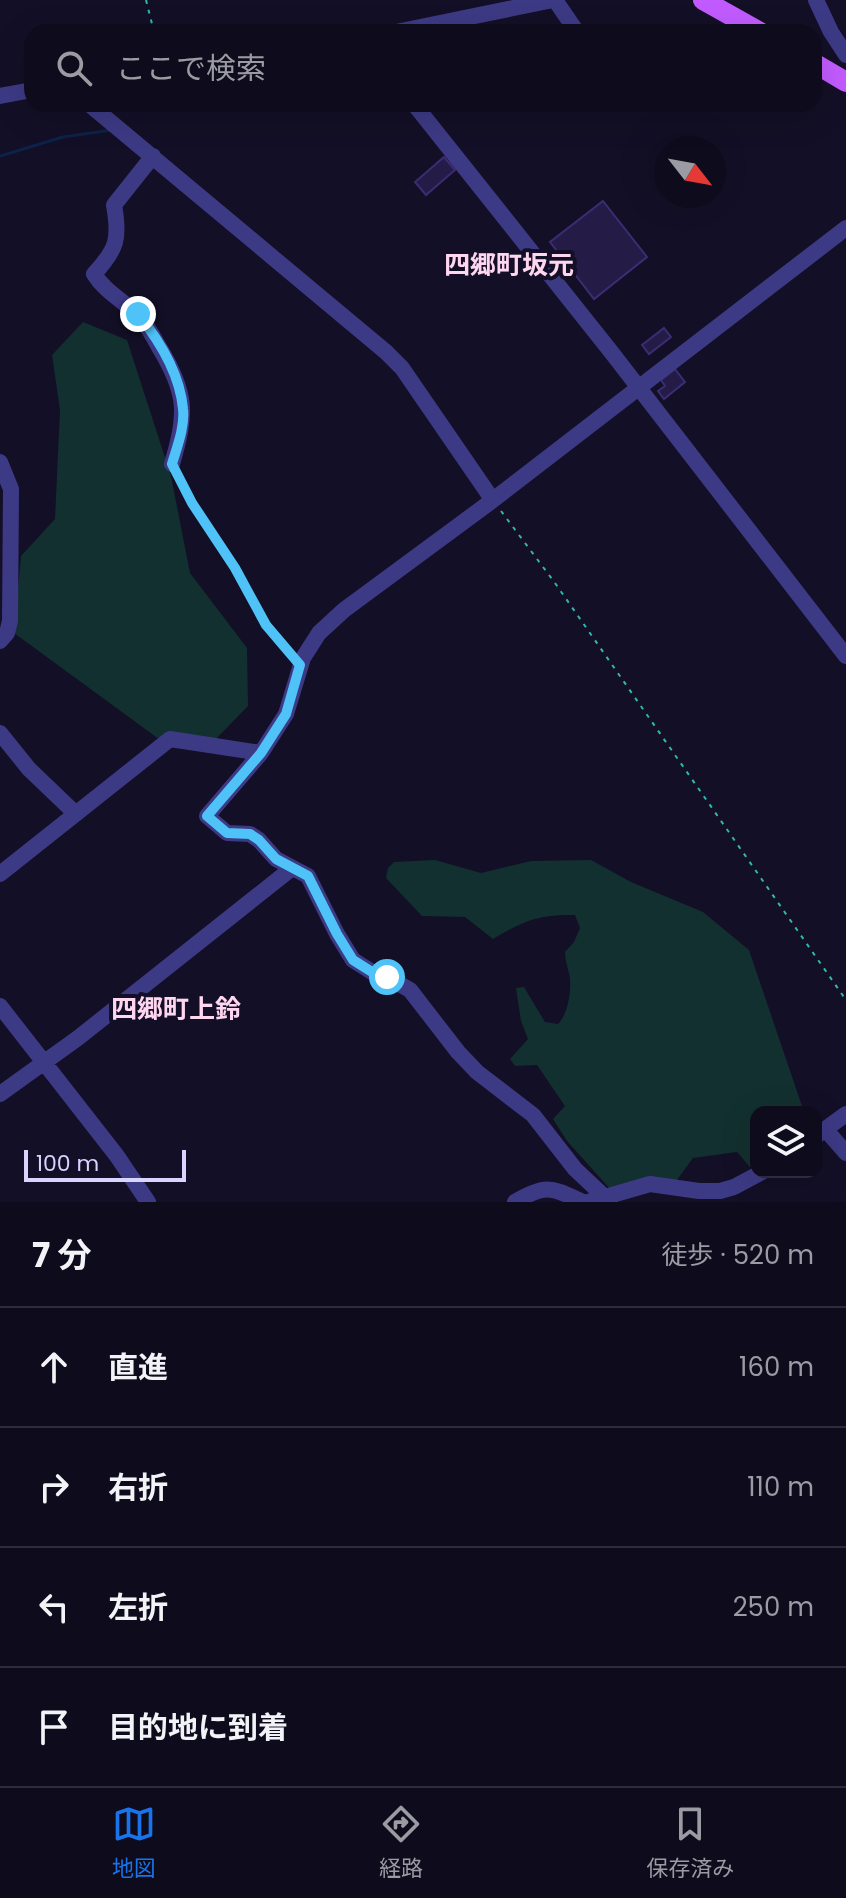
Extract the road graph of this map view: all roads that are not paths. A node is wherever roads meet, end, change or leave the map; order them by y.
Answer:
1 (554, 0) edge
2 (703, 0) edge
3 (816, 0) edge
4 (436, 24) edge
5 (571, 24) edge
6 (746, 24) edge
7 (846, 55) edge
8 (822, 68) edge
9 (846, 82) edge
10 (24, 92) edge
11 (0, 96) edge
12 (99, 112) edge
13 (420, 112) edge
14 (153, 156) junction
15 (846, 228) edge
16 (637, 387) junction
17 (0, 462) edge
18 (172, 464) road end
19 (492, 499) junction
20 (0, 641) edge
21 (846, 656) edge
22 (0, 733) edge
23 (261, 753) junction
24 (76, 814) junction
25 (291, 869) junction
26 (0, 874) edge
27 (0, 1006) edge
28 (43, 1063) junction
29 (0, 1094) edge
30 (846, 1114) edge
31 (822, 1132) edge
32 (822, 1135) edge
33 (846, 1153) edge
34 (751, 1178) edge
35 (608, 1199) edge
36 (148, 1202) edge
37 (515, 1202) edge
38 (586, 1202) edge

1 - 4 street
1 - 5 street
2 - 6 main road
3 - 7 street
8 - 9 main road
10 - 11 street
12 - 14 street
13 - 16 street
14 - 18 street
14 - 19 street
15 - 16 street
16 - 19 street
16 - 21 street
17 - 20 street
19 - 23 street
22 - 24 street
23 - 24 street
23 - 25 street
24 - 26 street
25 - 28 street
25 - 35 street
27 - 28 street
28 - 29 street
28 - 36 street
30 - 31 street
32 - 33 street
34 - 35 street
35 - 38 street
37 - 38 street

